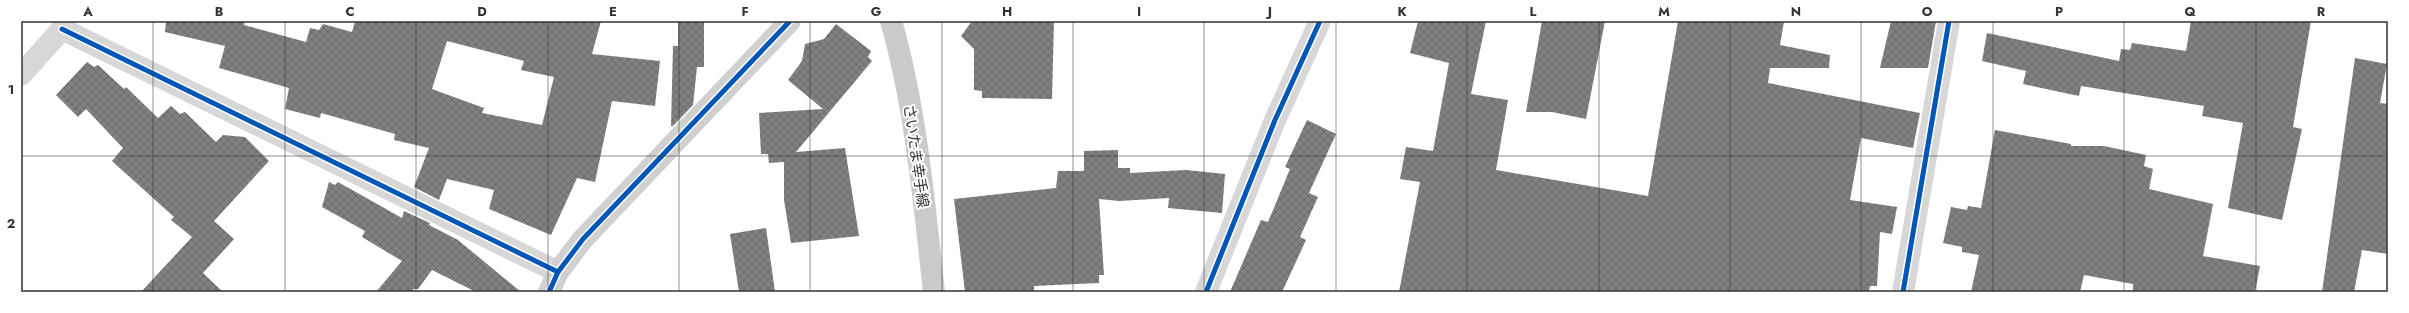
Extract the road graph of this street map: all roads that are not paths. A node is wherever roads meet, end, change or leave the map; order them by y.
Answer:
1 (790, 21) edge
2 (890, 21) edge
3 (1320, 21) edge
4 (1949, 21) edge
5 (64, 25) edge
6 (21, 76) edge
7 (558, 272) junction
8 (549, 292) edge
9 (934, 292) edge
10 (1206, 292) edge
11 (1903, 292) edge

1 - 7 street
2 - 9 main road, さいたま幸手線
3 - 10 street
4 - 11 street
5 - 6 street
5 - 7 street
7 - 8 street

